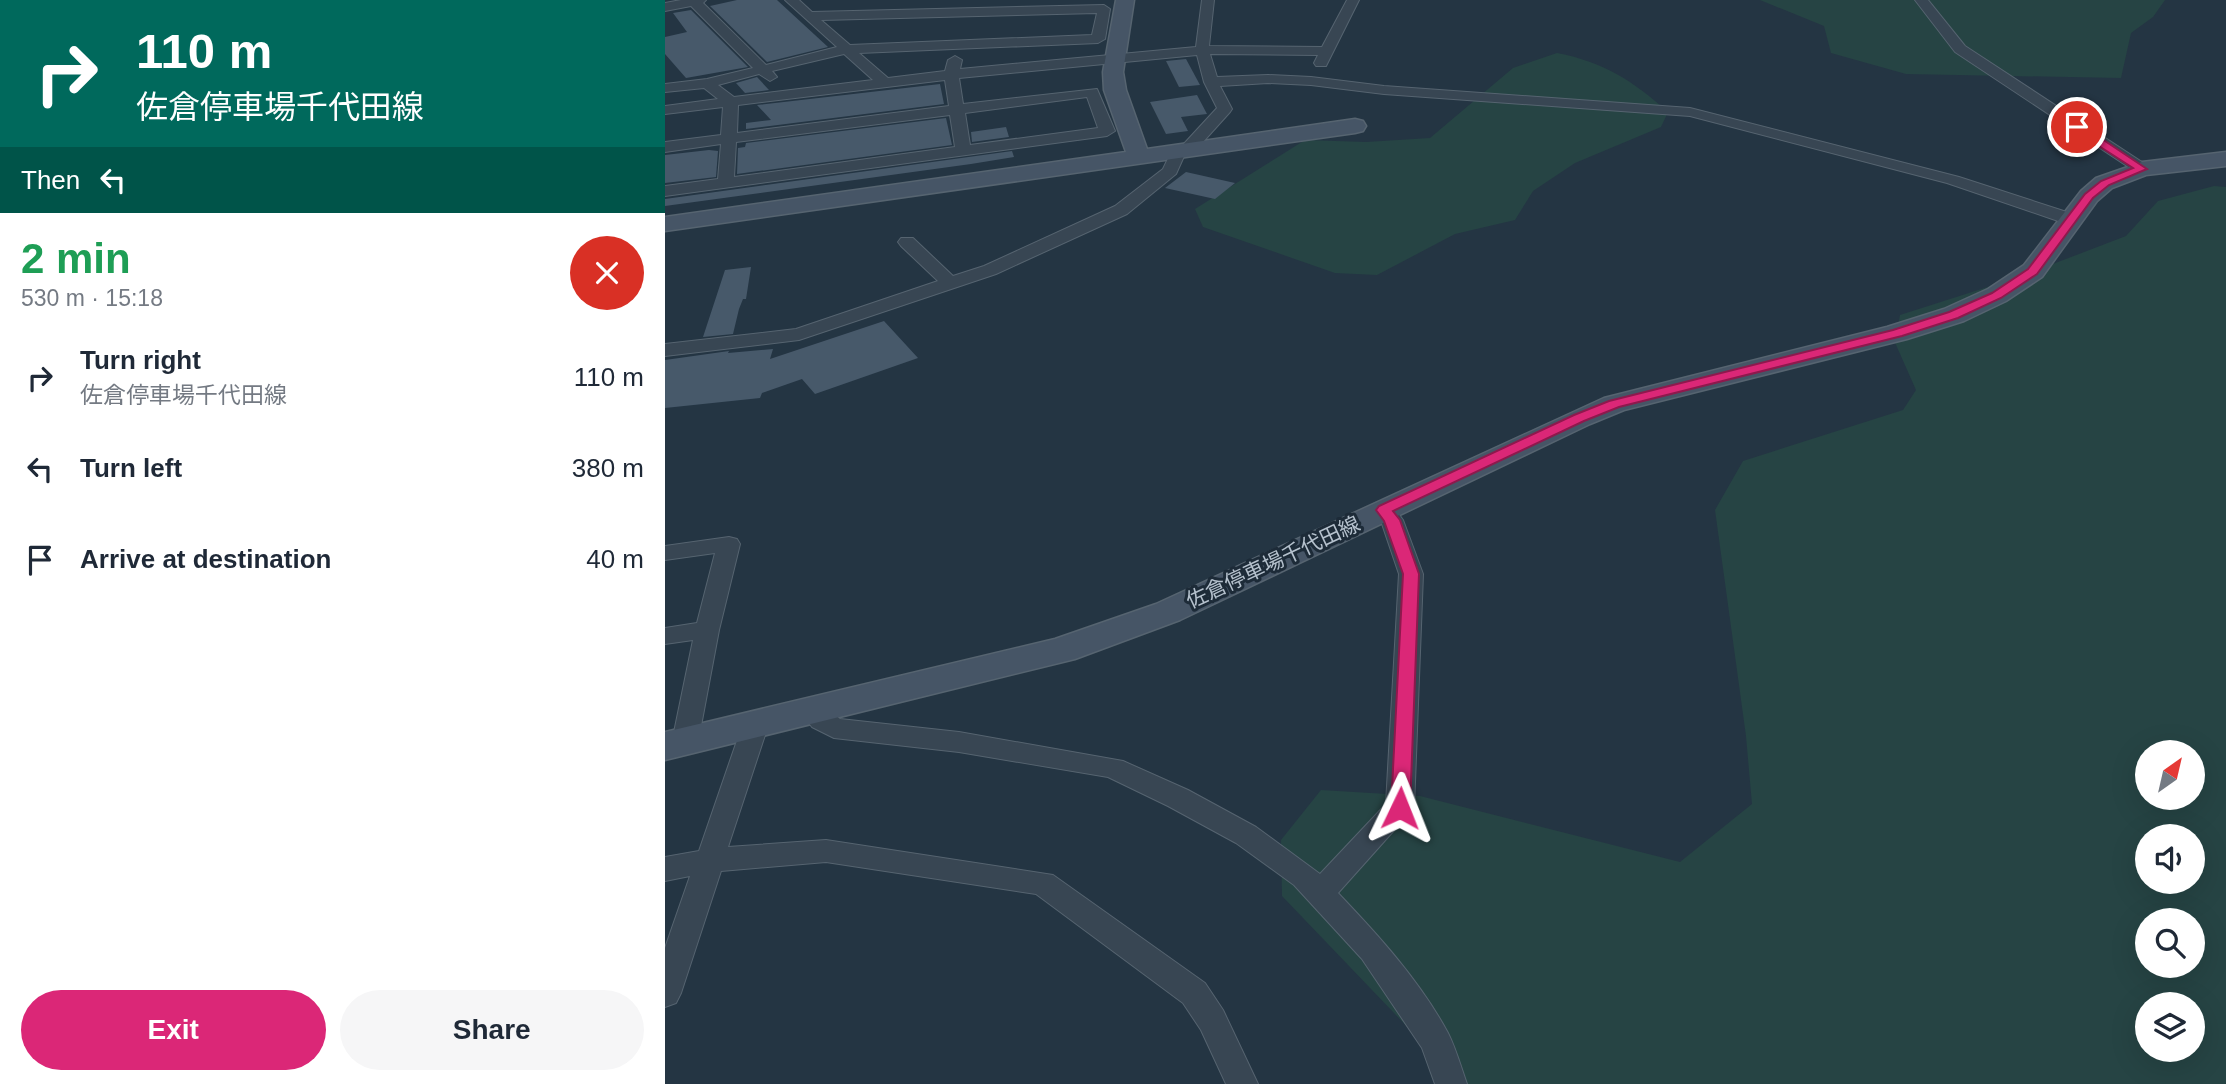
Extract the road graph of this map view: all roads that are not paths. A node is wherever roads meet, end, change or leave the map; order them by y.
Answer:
1 (696, 0) edge
2 (791, 0) edge
3 (1125, 0) edge
4 (1208, 0) edge
5 (1353, 0) edge
6 (1921, 0) edge
7 (970, 7) edge
8 (665, 8) edge
9 (809, 16) junction
10 (959, 45) junction
11 (847, 49) junction
12 (1202, 50) junction
13 (1328, 51) junction
14 (1116, 56) junction
15 (762, 70) junction
16 (951, 75) junction
17 (1311, 81) junction
18 (1211, 82) junction
19 (707, 83) junction
20 (885, 83) junction
21 (665, 87) edge
22 (788, 95) junction
23 (731, 102) junction
24 (665, 110) edge
25 (956, 110) junction
26 (1355, 127) dead end
27 (728, 139) junction
28 (665, 147) edge
29 (963, 150) junction
30 (1183, 151) junction
31 (1139, 157) junction
32 (2226, 159) edge
33 (2141, 169) junction
34 (726, 183) junction
35 (665, 191) edge
36 (2070, 219) junction
37 (665, 224) edge
38 (907, 243) dead end
39 (950, 283) junction
40 (665, 350) edge
41 (1384, 510) junction
42 (665, 553) edge
43 (707, 630) junction
44 (665, 636) edge
45 (814, 712) junction
46 (755, 726) junction
47 (675, 744) edge
48 (711, 860) junction
49 (665, 869) edge
50 (1320, 893) junction
51 (665, 993) edge
52 (1242, 1084) edge
53 (1451, 1084) edge

1 - 8 street
1 - 15 street
2 - 9 street
3 - 14 main road
4 - 12 street
5 - 13 street
6 - 33 street
7 - 9 street
7 - 10 street
7 - 10 street
9 - 11 street
10 - 11 street
10 - 16 street
11 - 15 street
11 - 20 street
12 - 13 street
12 - 14 street
12 - 18 street
13 - 17 street
14 - 16 street
14 - 31 main road
15 - 19 street
15 - 22 street
16 - 20 street
16 - 25 street
17 - 18 street
17 - 36 street
18 - 30 street
19 - 21 street
19 - 23 street
20 - 22 street
22 - 23 street
23 - 24 street
23 - 27 street
25 - 27 street
25 - 29 street
25 - 29 street
26 - 30 main road
27 - 28 street
27 - 34 street
29 - 34 street
30 - 31 main road
30 - 39 street
31 - 37 main road
32 - 33 main road, 佐倉停車場千代田線
33 - 36 main road, 佐倉停車場千代田線
34 - 35 street
36 - 41 main road, 佐倉停車場千代田線
38 - 39 street
39 - 40 street
41 - 45 main road, 佐倉停車場千代田線
41 - 50 street
42 - 43 street
43 - 44 street
43 - 47 street
45 - 46 main road, 佐倉停車場千代田線
45 - 50 street
46 - 47 main road, 佐倉停車場千代田線
46 - 48 street
48 - 49 street
48 - 51 street
48 - 52 street
50 - 53 street

